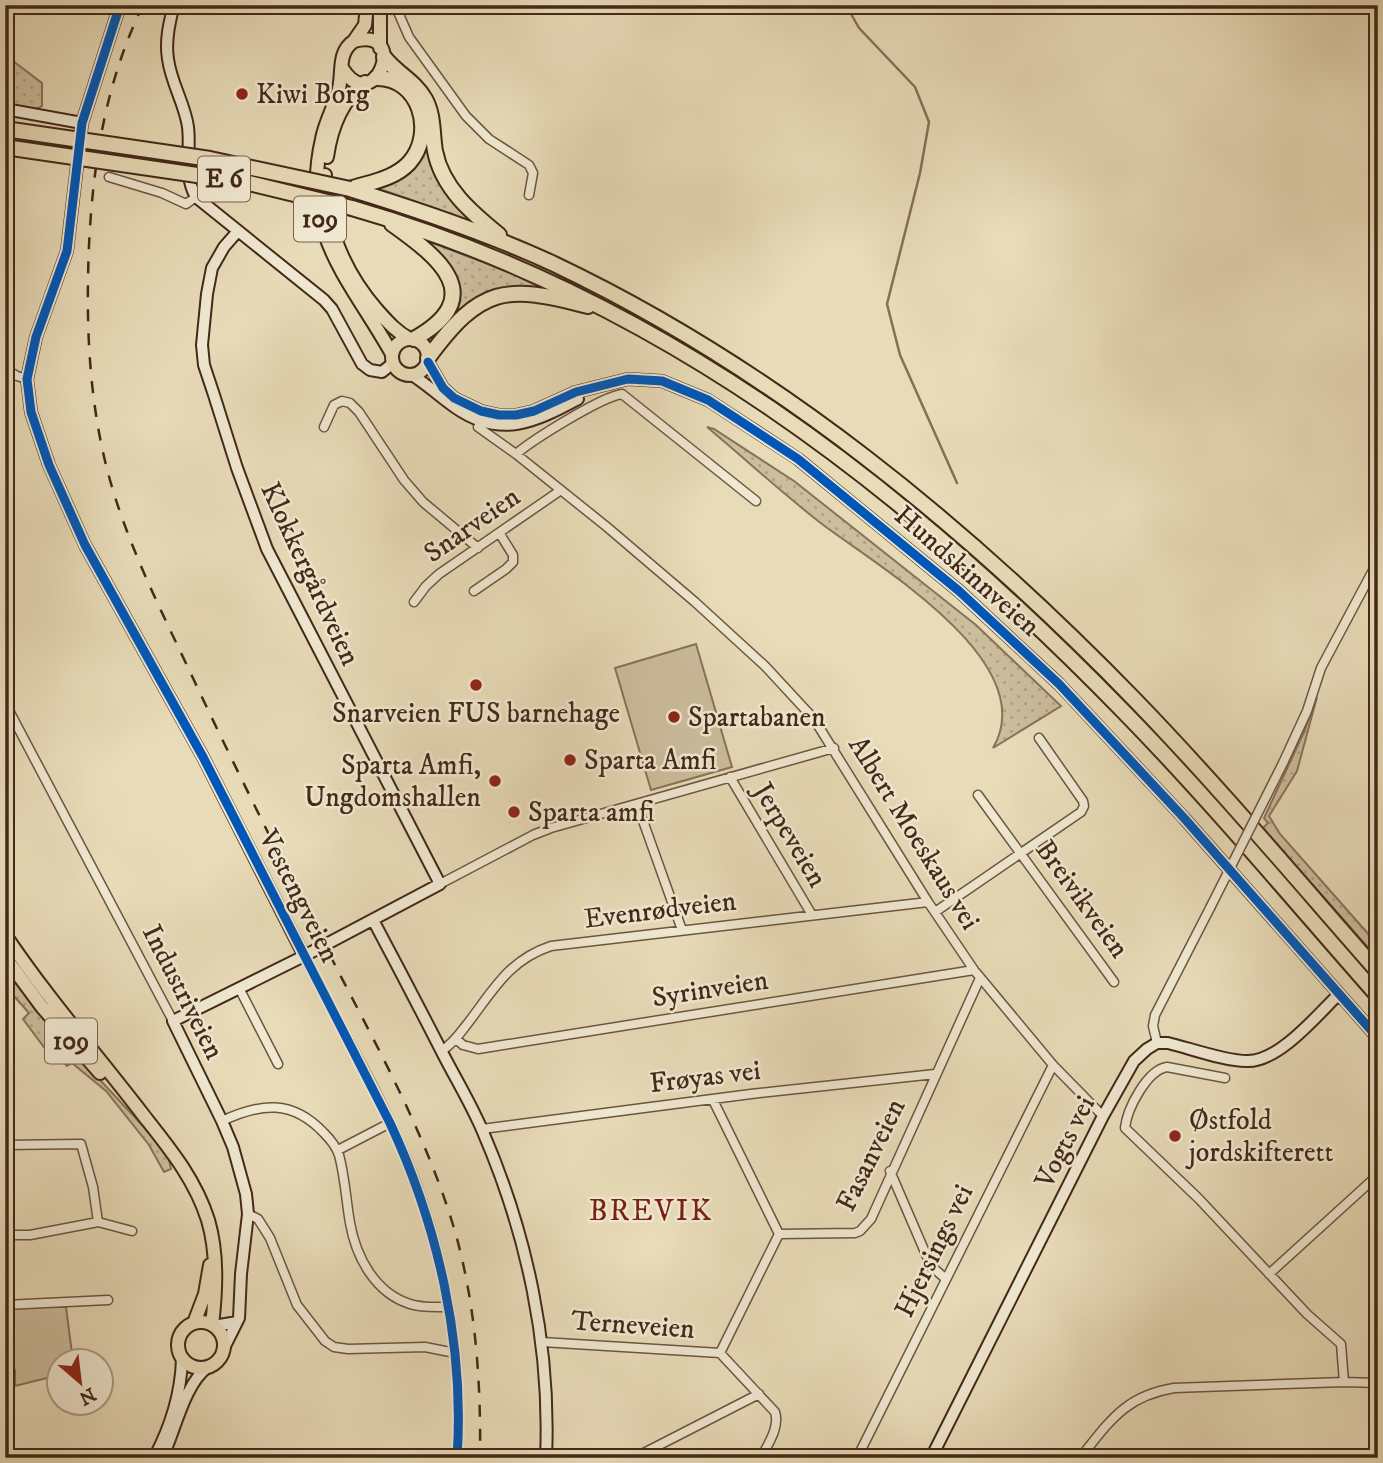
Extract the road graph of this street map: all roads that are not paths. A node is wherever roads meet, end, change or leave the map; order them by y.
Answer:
1 (15, 5) edge
2 (120, 5) edge
3 (174, 5) edge
4 (367, 5) edge
5 (380, 5) edge
6 (395, 5) edge
7 (1372, 5) edge
8 (5, 12) edge
9 (1378, 23) edge
10 (354, 41) junction
11 (382, 52) junction
12 (342, 68) junction
13 (370, 80) junction
14 (5, 109) edge
15 (82, 123) junction
16 (5, 130) edge
17 (5, 147) edge
18 (109, 177) dead end
19 (350, 189) junction
20 (529, 195) dead end
21 (196, 197) junction
22 (383, 217) junction
23 (238, 231) junction
24 (510, 245) junction
25 (616, 314) junction
26 (412, 339) junction
27 (393, 359) junction
28 (428, 360) junction
29 (5, 369) edge
30 (412, 375) junction
31 (27, 379) junction
32 (594, 388) junction
33 (324, 427) dead end
34 (478, 427) dead end
35 (516, 454) junction
36 (561, 491) junction
37 (756, 501) dead end
38 (500, 534) junction
39 (478, 548) junction
40 (1378, 561) edge
41 (474, 591) dead end
42 (414, 602) dead end
43 (5, 703) edge
44 (1039, 738) dead end
45 (834, 748) junction
46 (730, 777) junction
47 (978, 795) dead end
48 (637, 804) junction
49 (1021, 854) junction
50 (440, 884) junction
51 (928, 902) junction
52 (935, 912) junction
53 (812, 915) junction
54 (373, 920) junction
55 (682, 930) junction
56 (5, 935) edge
57 (304, 956) junction
58 (5, 957) edge
59 (1378, 972) edge
60 (977, 974) junction
61 (1114, 982) dead end
62 (239, 988) junction
63 (1339, 994) junction
64 (1378, 996) edge
65 (173, 1021) junction
66 (1378, 1038) edge
67 (456, 1039) junction
68 (1157, 1043) junction
69 (441, 1051) junction
70 (278, 1064) dead end
71 (1053, 1065) junction
72 (935, 1074) junction
73 (1225, 1078) dead end
74 (713, 1100) junction
75 (1103, 1116) junction
76 (145, 1117) junction
77 (222, 1121) junction
78 (390, 1123) junction
79 (482, 1129) junction
80 (5, 1145) edge
81 (338, 1150) junction
82 (890, 1171) junction
83 (1378, 1175) edge
84 (248, 1214) junction
85 (99, 1222) junction
86 (132, 1231) dead end
87 (779, 1234) junction
88 (5, 1235) edge
89 (213, 1251) junction
90 (1269, 1274) junction
91 (946, 1279) junction
92 (108, 1300) dead end
93 (5, 1305) edge
94 (447, 1307) junction
95 (237, 1322) junction
96 (194, 1323) junction
97 (213, 1326) junction
98 (542, 1342) junction
99 (223, 1350) junction
100 (455, 1353) junction
101 (720, 1353) junction
102 (182, 1359) junction
103 (208, 1367) junction
104 (1344, 1382) junction
105 (1378, 1383) edge
106 (759, 1394) junction
107 (154, 1458) edge
108 (162, 1458) edge
109 (457, 1458) edge
110 (547, 1458) edge
111 (634, 1458) edge
112 (761, 1458) edge
113 (858, 1458) edge
114 (931, 1458) edge
115 (1080, 1458) edge

1 - 8 main road
2 - 15 street, Vestengveien
3 - 21 street
4 - 10 main road, 109
5 - 11 main road, 109
6 - 20 street
7 - 9 street
10 - 11 main road
10 - 12 main road, 109
11 - 13 main road, 109
11 - 24 highway, E 6
12 - 13 main road
12 - 27 main road, 109
13 - 19 highway, E 6
13 - 26 main road, 109
14 - 15 street
15 - 31 street, Vestengveien
16 - 19 highway, E 6, bridge
17 - 22 highway, E 6, bridge
18 - 21 street
19 - 24 highway, E 6
21 - 23 street
22 - 25 highway, E 6
22 - 26 highway, E 6
23 - 27 street
23 - 50 street, Klokkergårdveien
24 - 59 highway, E 6
25 - 28 highway, E 6
25 - 64 highway, E 6
26 - 27 main road
26 - 28 main road, 109
27 - 30 main road, 109
28 - 30 main road
28 - 32 street, Hundskinnveien
29 - 31 street
30 - 32 street
31 - 57 street, Vestengveien
32 - 63 street, Hundskinnveien
33 - 39 street
34 - 35 street, Albert Moeskaus vei
35 - 36 street, Albert Moeskaus vei
35 - 37 street
36 - 38 street, Snarveien
36 - 45 street, Albert Moeskaus vei
38 - 39 street, Snarveien
38 - 41 street
39 - 42 street, Snarveien
40 - 68 street, bridge
43 - 65 street, Industriveien
44 - 49 street
45 - 46 street
45 - 51 street, Albert Moeskaus vei
46 - 48 street
46 - 53 street, Jerpeveien
47 - 49 street, Breivikveien
48 - 50 street
48 - 55 street
49 - 52 street
49 - 61 street, Breivikveien
50 - 54 street
51 - 52 street, Albert Moeskaus vei
51 - 53 street, Evenrødveien
52 - 60 street, Albert Moeskaus vei
53 - 55 street, Evenrødveien
54 - 57 street
54 - 69 street
55 - 67 street, Evenrødveien
56 - 76 main road, 109
57 - 62 street
57 - 78 street, Vestengveien
58 - 76 main road, 109
60 - 67 street, Syrinveien
60 - 71 street, Albert Moeskaus vei
60 - 72 street, Fasanveien
62 - 65 street
62 - 70 street
63 - 66 street, Hundskinnveien
63 - 68 street
65 - 77 street, Industriveien
67 - 69 street, Evenrødveien
68 - 75 street, Vogts vei
69 - 79 street
71 - 75 street, Albert Moeskaus vei
71 - 91 street, Hjersings vei
72 - 74 street, Frøyas vei
72 - 82 street, Fasanveien
73 - 90 street
74 - 79 street, Frøyas vei
74 - 87 street
75 - 114 street, Vogts vei
76 - 89 main road, 109
77 - 81 street
77 - 84 street, Industriveien
78 - 81 street
78 - 94 street, Vestengveien
79 - 98 street
80 - 85 street
81 - 94 street
82 - 87 street, Fasanveien
82 - 91 street
83 - 90 street
84 - 95 street, Industriveien
84 - 100 street
85 - 86 street
85 - 88 street
87 - 101 street
89 - 96 main road, 109
89 - 97 main road, 109
90 - 104 street
91 - 113 street, Hjersings vei
92 - 93 street
94 - 100 street, Vestengveien
95 - 97 street
95 - 99 street, Industriveien
96 - 97 main road
96 - 102 main road, 109
97 - 99 main road, 109
98 - 101 street, Terneveien
98 - 110 street
99 - 103 main road
100 - 109 street, Vestengveien
101 - 106 street
102 - 103 main road
102 - 107 street
103 - 108 street
104 - 105 street
104 - 115 street
106 - 111 street
106 - 112 street

